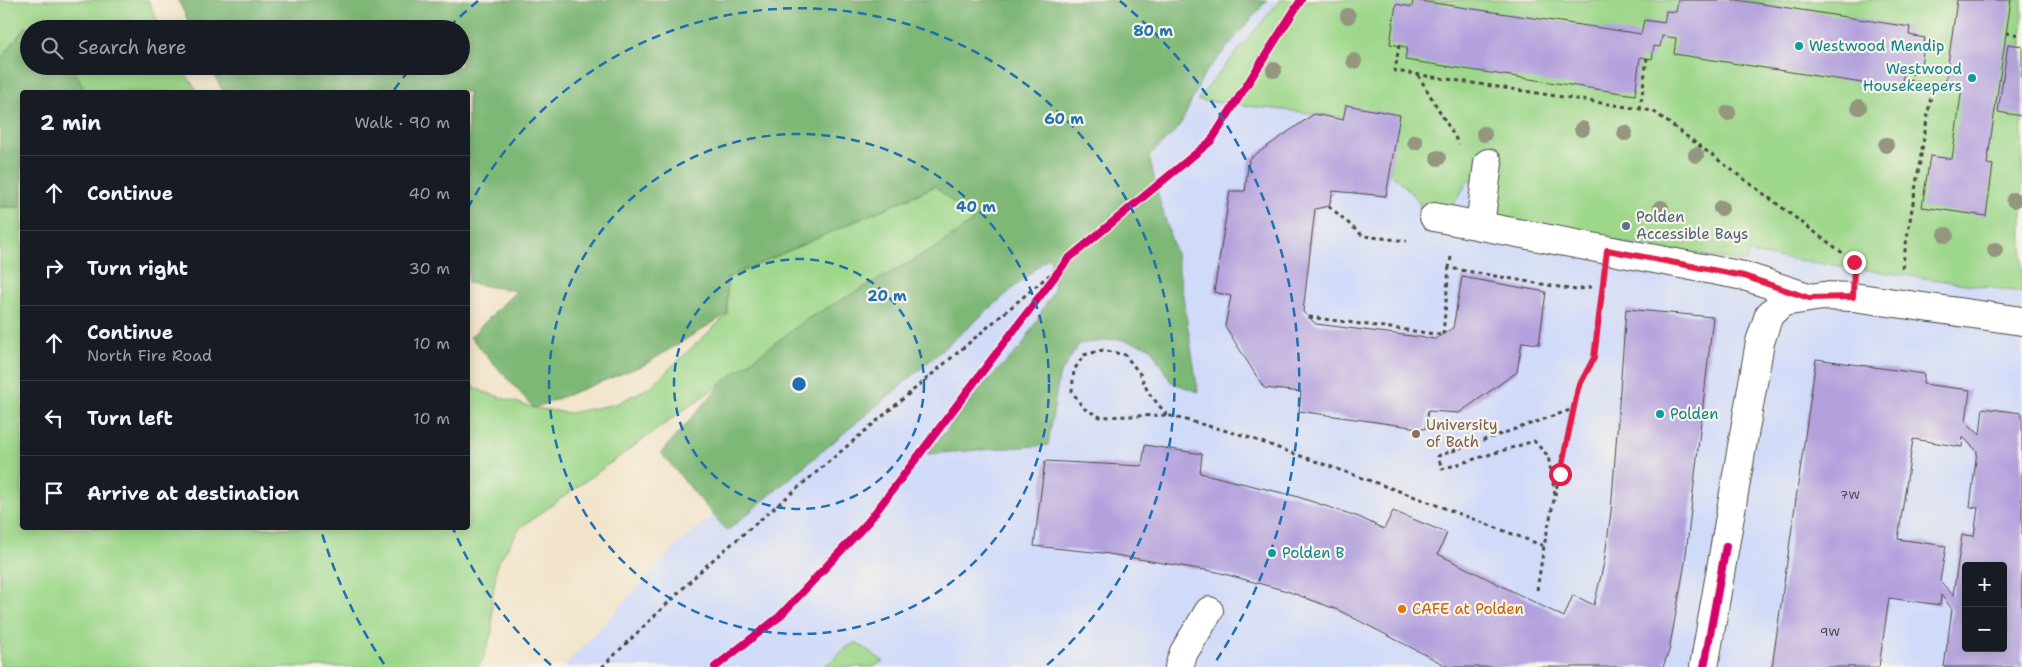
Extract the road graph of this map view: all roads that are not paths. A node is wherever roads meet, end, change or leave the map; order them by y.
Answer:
1 (1486, 174) road end
2 (1434, 217) dead end
3 (1480, 226) junction
4 (1796, 300) junction
5 (2022, 321) edge
6 (1208, 611) dead end
7 (1179, 667) edge
8 (1704, 667) edge

1 - 3 street
2 - 3 street
3 - 4 street
4 - 5 street
4 - 8 street
6 - 7 street

